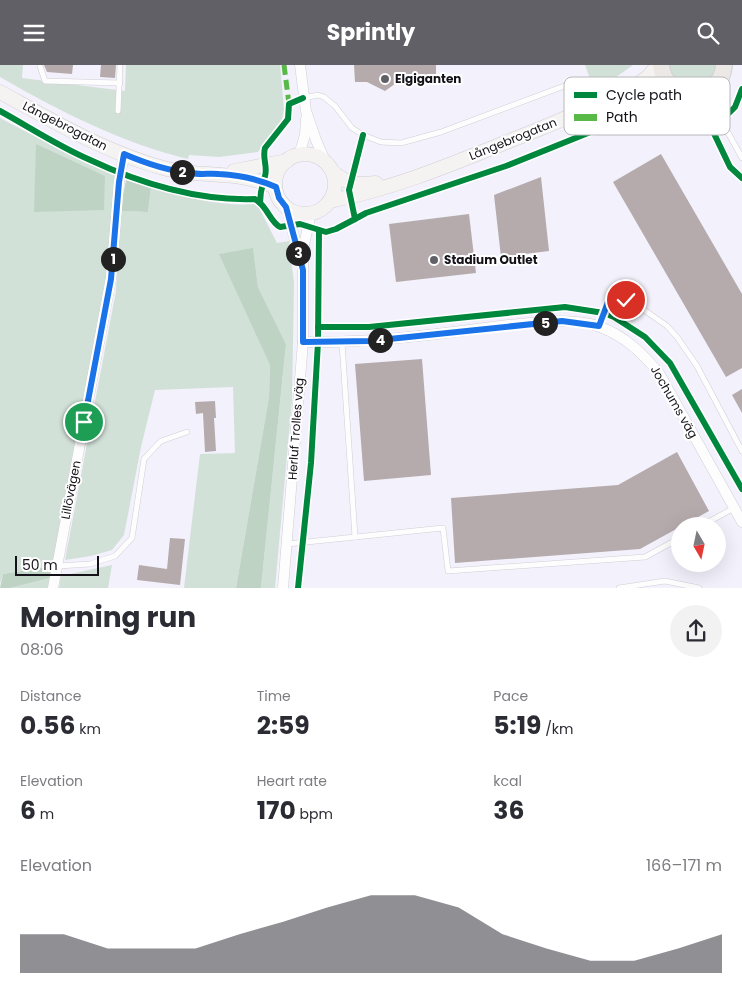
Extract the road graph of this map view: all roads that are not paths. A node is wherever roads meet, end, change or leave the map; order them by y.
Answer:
1 (120, 65) edge
2 (300, 65) edge
3 (660, 65) edge
4 (40, 66) edge
5 (648, 77) edge
6 (665, 77) edge
7 (120, 83) junction
8 (564, 86) edge
9 (0, 92) edge
10 (304, 98) junction
11 (118, 111) dead end
12 (306, 111) junction
13 (564, 119) edge
14 (729, 135) edge
15 (124, 154) junction
16 (293, 158) junction
17 (742, 158) edge
18 (330, 168) junction
19 (219, 174) junction
20 (409, 178) junction
21 (276, 187) junction
22 (330, 201) junction
23 (286, 207) junction
24 (311, 213) junction
25 (303, 270) junction
26 (599, 326) junction
27 (303, 342) junction
28 (342, 343) junction
29 (187, 432) dead end
30 (742, 451) edge
31 (734, 508) junction
32 (718, 517) edge
33 (742, 522) edge
34 (355, 537) junction
35 (671, 543) edge
36 (287, 544) junction
37 (57, 566) junction
38 (53, 588) edge
39 (283, 588) edge
40 (619, 588) edge
41 (699, 588) edge

1 - 7 lane
2 - 10 street
3 - 5 main road, Långebrogatan
3 - 6 main road
4 - 7 lane
7 - 11 lane
8 - 10 lane
9 - 15 main road, Långebrogatan
10 - 12 street
12 - 16 street
12 - 18 street
13 - 20 main road, Långebrogatan
14 - 17 lane
15 - 19 main road, Långebrogatan
15 - 37 street, Lillövägen
16 - 18 main road
16 - 19 main road, Långebrogatan
16 - 21 main road
18 - 20 main road, Långebrogatan
18 - 22 main road
19 - 21 main road, Långebrogatan
20 - 22 main road, Långebrogatan
21 - 23 main road
22 - 24 main road
23 - 24 main road
23 - 25 street, Herluf Trolles väg
24 - 25 street, Herluf Trolles väg
25 - 27 street, Herluf Trolles väg
26 - 28 street, Jochums väg
26 - 30 lane
26 - 31 street, Jochums väg
27 - 28 street, Jochums väg
27 - 36 street, Herluf Trolles väg
28 - 34 lane
29 - 37 lane
31 - 32 lane
31 - 33 street, Jochums väg
34 - 35 lane
34 - 36 lane
36 - 39 street, Herluf Trolles väg
37 - 38 street, Lillövägen
40 - 41 lane

